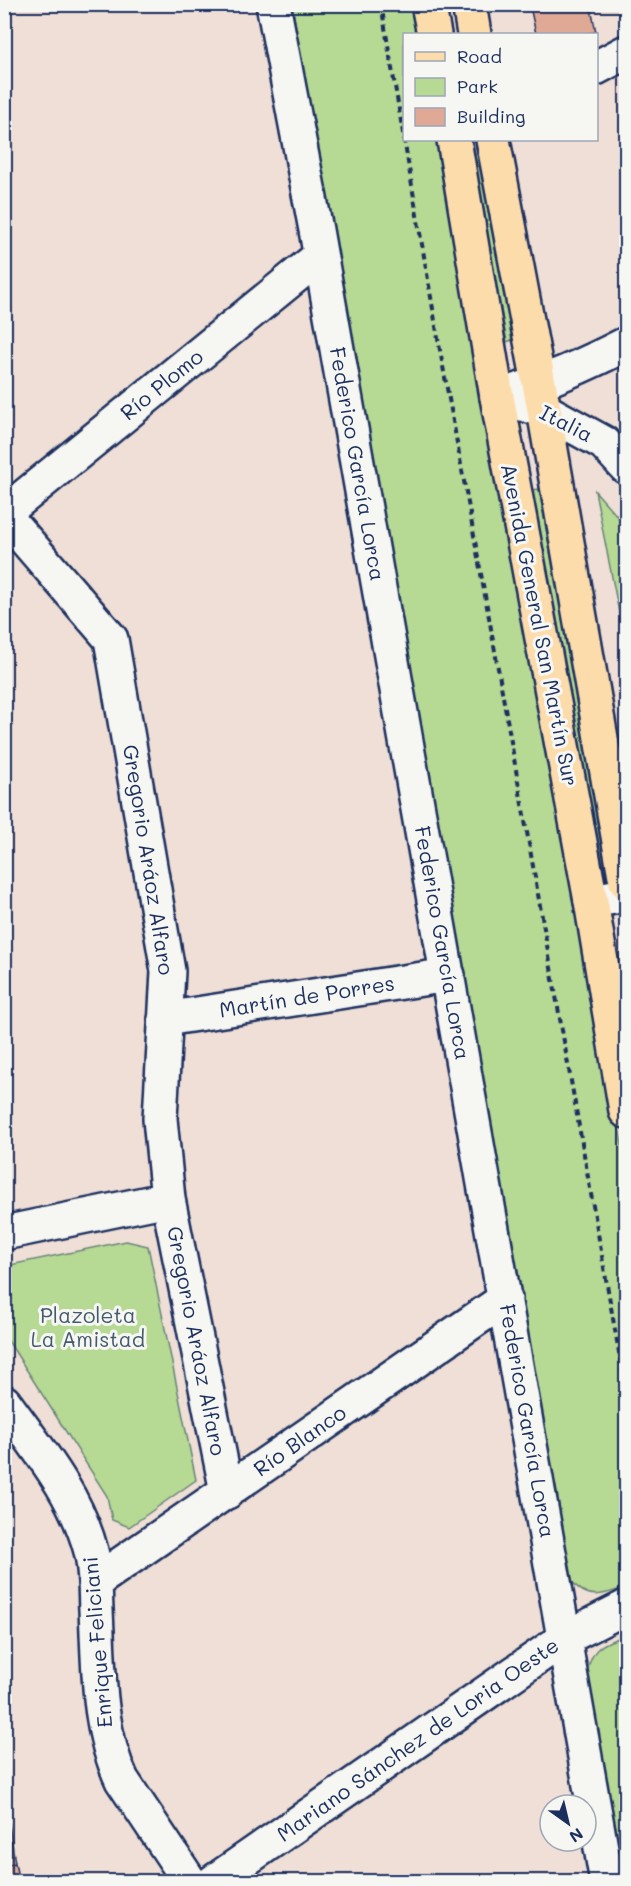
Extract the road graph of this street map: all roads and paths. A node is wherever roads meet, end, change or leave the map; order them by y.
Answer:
1 (273, 4) edge
2 (381, 4) edge
3 (428, 4) edge
4 (469, 4) edge
5 (434, 33) edge
6 (474, 33) edge
7 (627, 52) edge
8 (598, 67) edge
9 (403, 133) edge
10 (404, 141) edge
11 (454, 141) edge
12 (493, 141) edge
13 (320, 256) junction
14 (627, 344) edge
15 (497, 397) junction
16 (542, 397) junction
17 (627, 467) edge
18 (4, 514) edge
19 (627, 882) edge
20 (627, 895) edge
21 (591, 901) junction
22 (448, 975) junction
23 (165, 1019) junction
24 (627, 1111) edge
25 (168, 1199) junction
26 (4, 1233) edge
27 (505, 1299) junction
28 (627, 1392) edge
29 (4, 1402) edge
30 (227, 1492) junction
31 (95, 1582) junction
32 (627, 1607) edge
33 (566, 1638) junction
34 (190, 1881) edge
35 (213, 1881) edge
36 (607, 1881) edge

1 - 13 street, Federico García Lorca
2 - 9 path
3 - 5 main road
4 - 6 main road
7 - 8 street
10 - 28 path
11 - 15 main road, Avenida General San Martín Sur
12 - 16 main road, Avenida General San Martín Sur
13 - 18 street, Río Plomo
13 - 22 street, Federico García Lorca
14 - 16 street
15 - 16 street, Italia
15 - 21 main road, Avenida General San Martín Sur
16 - 17 street, Italia
16 - 19 main road, Avenida General San Martín Sur
18 - 23 street, Gregorio Aráoz Alfaro
20 - 21 street
21 - 24 main road, Avenida General San Martín Sur
22 - 23 street, Martín de Porres
22 - 27 street, Federico García Lorca
23 - 25 street, Gregorio Aráoz Alfaro
25 - 26 street
25 - 30 street, Gregorio Aráoz Alfaro
27 - 30 street, Río Blanco
27 - 33 street, Federico García Lorca
29 - 31 street, Enrique Feliciani
30 - 31 street, Río Blanco
31 - 34 street, Enrique Feliciani
32 - 33 street, Mariano Sánchez de Loria Oeste
33 - 35 street, Mariano Sánchez de Loria Oeste
33 - 36 street, Federico García Lorca

